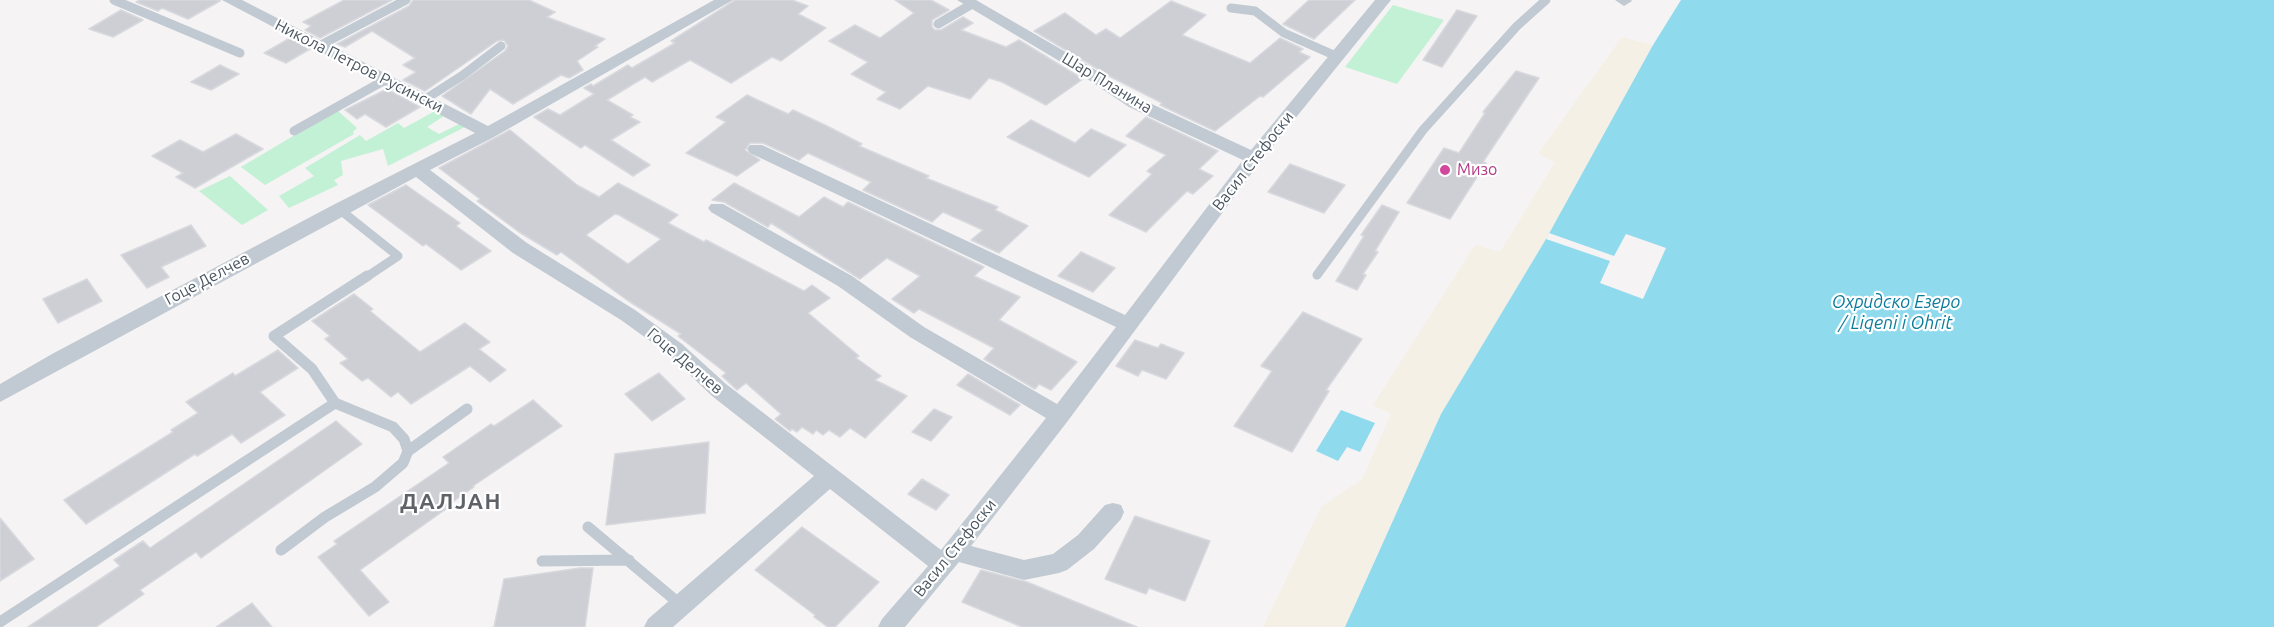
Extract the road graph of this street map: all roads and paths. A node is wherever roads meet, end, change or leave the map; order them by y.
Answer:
1 (114, 0) edge
2 (231, 0) edge
3 (406, 0) edge
4 (725, 0) edge
5 (1383, 0) edge
6 (1546, 0) edge
7 (968, 2) edge
8 (1230, 8) dead end
9 (938, 24) dead end
10 (320, 46) junction
11 (501, 46) dead end
12 (240, 53) dead end
13 (1336, 56) junction
14 (385, 80) junction
15 (424, 100) junction
16 (294, 131) dead end
17 (488, 133) junction
18 (756, 149) dead end
19 (1254, 158) junction
20 (417, 169) junction
21 (339, 208) junction
22 (717, 208) dead end
23 (1317, 274) dead end
24 (1129, 325) junction
25 (0, 394) edge
26 (335, 403) junction
27 (467, 409) dead end
28 (1060, 416) junction
29 (408, 451) junction
30 (828, 477) junction
31 (1113, 512) dead end
32 (588, 527) dead end
33 (281, 550) dead end
34 (949, 558) junction
35 (629, 560) junction
36 (542, 561) dead end
37 (681, 606) junction
38 (0, 622) edge
39 (656, 627) edge
40 (890, 627) edge

1 - 12 lane
2 - 10 street, Никола Петров Русински
3 - 10 lane
4 - 17 street, Гоце Делчев
5 - 13 street, Васил Стефоски
6 - 23 lane
7 - 9 lane
7 - 19 street, Шар Планина
8 - 13 lane
10 - 14 street, Никола Петров Русински
11 - 15 lane
13 - 19 street, Васил Стефоски
14 - 15 street, Никола Петров Русински
14 - 16 lane
15 - 17 street, Никола Петров Русински
17 - 20 street, Гоце Делчев
18 - 24 street
19 - 24 street, Васил Стефоски
20 - 21 street, Гоце Делчев
20 - 30 street, Гоце Делчев
21 - 25 street, Гоце Делчев
21 - 26 lane
22 - 28 street
24 - 28 street, Васил Стефоски
26 - 29 lane
26 - 38 lane
27 - 29 lane
28 - 34 street, Васил Стефоски
29 - 33 lane
30 - 34 street, Гоце Делчев
30 - 37 street
31 - 34 street
32 - 35 lane
34 - 40 street, Васил Стефоски
35 - 36 lane
35 - 37 lane
37 - 39 street

